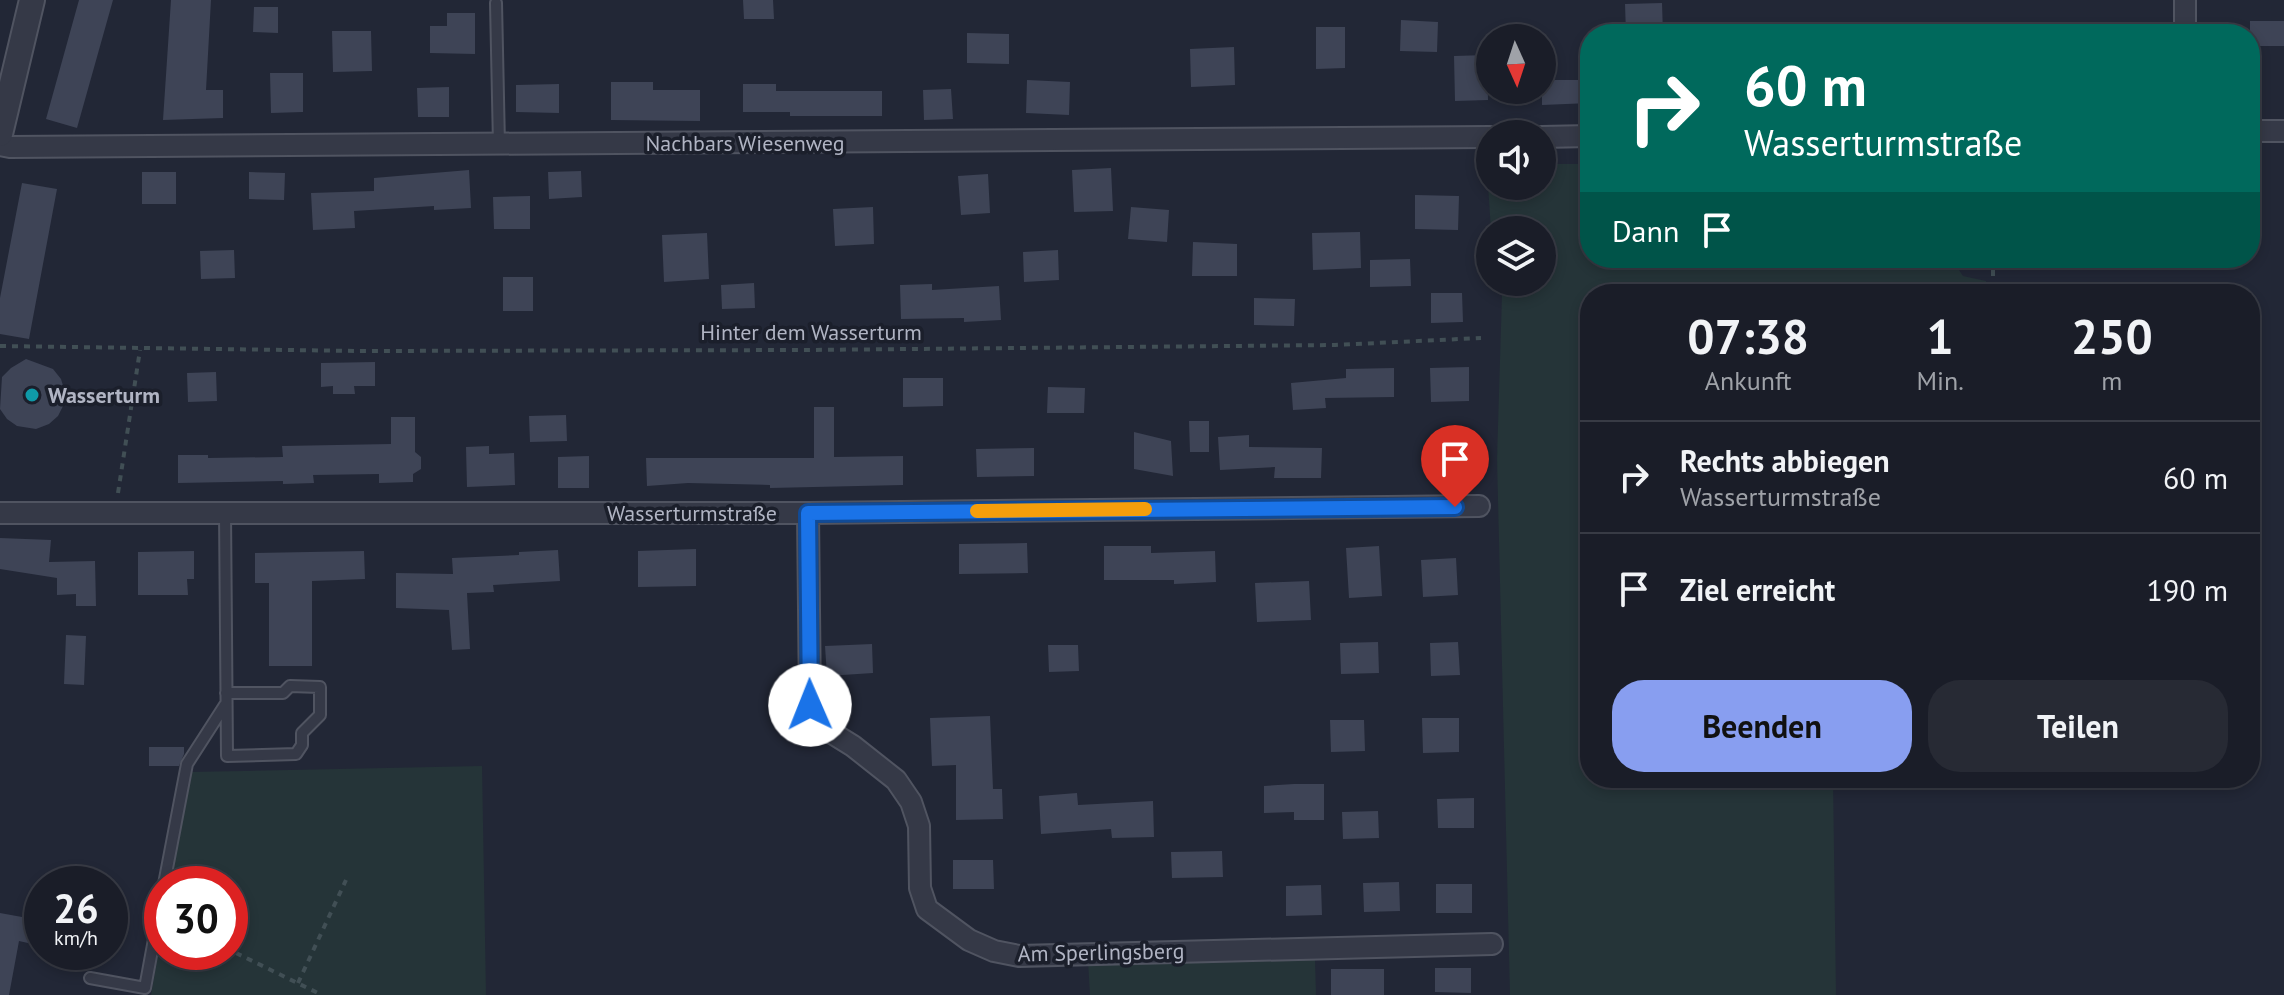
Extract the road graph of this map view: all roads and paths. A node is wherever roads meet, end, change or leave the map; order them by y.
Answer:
1 (32, 0) edge
2 (2185, 0) edge
3 (496, 3) dead end
4 (2185, 24) edge
5 (2260, 131) edge
6 (2284, 131) edge
7 (0, 134) edge
8 (1580, 136) edge
9 (1476, 137) edge
10 (1556, 137) edge
11 (0, 145) edge
12 (499, 145) junction
13 (1481, 338) dead end
14 (0, 346) edge
15 (140, 350) junction
16 (1479, 506) dead end
17 (115, 512) junction
18 (225, 512) junction
19 (0, 513) edge
20 (808, 513) junction
21 (226, 698) junction
22 (167, 866) edge
23 (346, 880) dead end
24 (1492, 944) dead end
25 (248, 959) edge
26 (148, 970) edge
27 (90, 978) dead end
28 (298, 983) junction
29 (322, 995) edge

1 - 7 street
2 - 4 street
3 - 12 lane
5 - 6 street
8 - 10 street
9 - 12 street, Nachbars Wiesenweg
11 - 12 street, Nachbars Wiesenweg
13 - 15 path, Hinter dem Wasserturm
14 - 15 path, Hinter dem Wasserturm
15 - 17 path
16 - 20 street, Wasserturmstraße
17 - 18 street, Wasserturmstraße
17 - 19 street, Wasserturmstraße
18 - 20 street, Wasserturmstraße
18 - 21 lane
20 - 24 street, Am Sperlingsberg
21 - 21 lane
21 - 22 lane
23 - 28 path
25 - 28 path
26 - 27 lane
28 - 29 path

